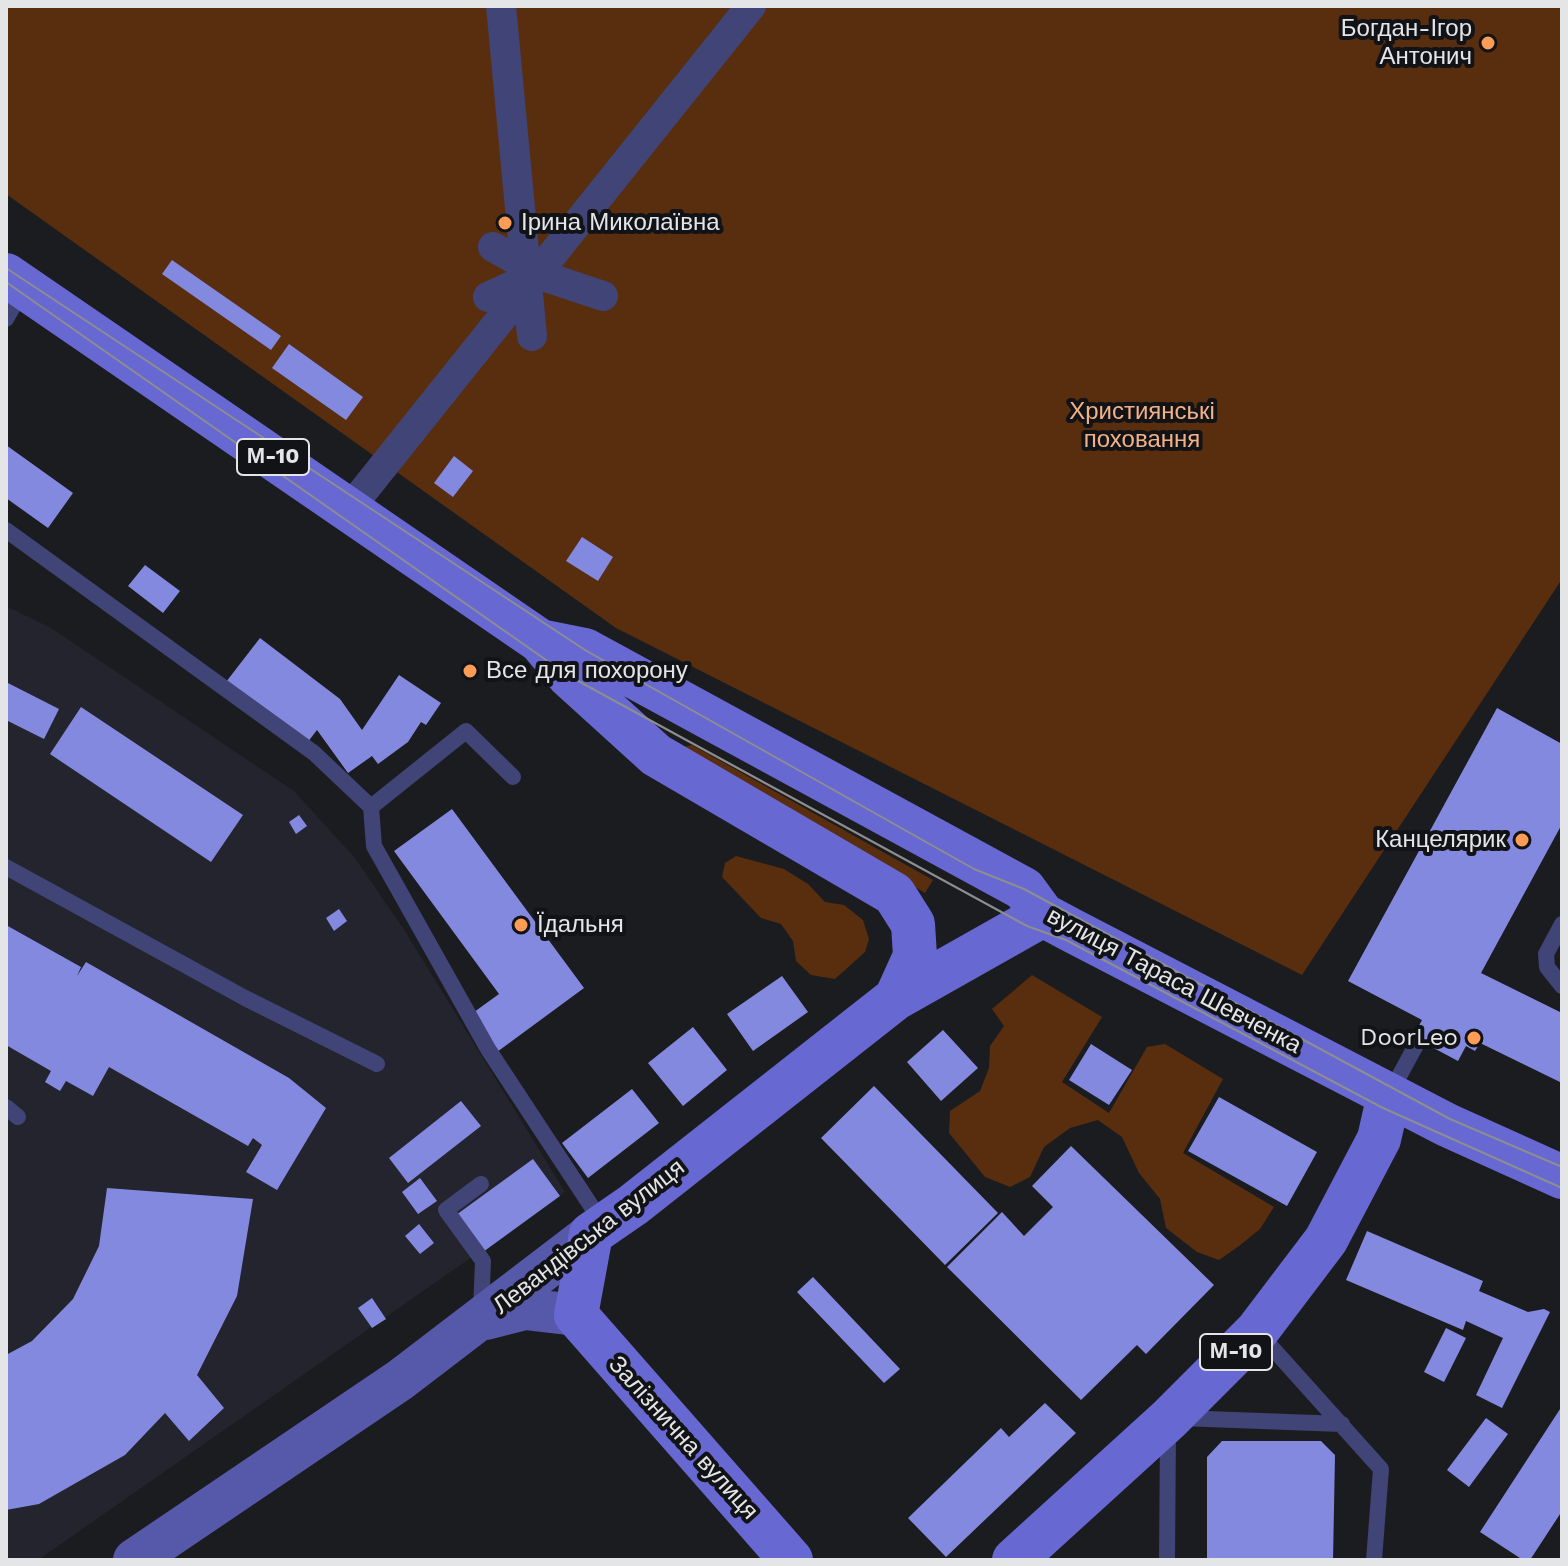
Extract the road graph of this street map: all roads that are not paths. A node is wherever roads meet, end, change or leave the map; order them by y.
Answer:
1 (501, 6) edge
2 (751, 6) edge
3 (493, 247) dead end
4 (529, 277) junction
5 (12, 294) edge
6 (603, 296) dead end
7 (488, 297) dead end
8 (532, 336) dead end
9 (349, 509) junction
10 (6, 530) edge
11 (540, 641) junction
12 (513, 777) dead end
13 (371, 807) junction
14 (6, 867) edge
15 (1043, 915) junction
16 (1562, 924) edge
17 (1562, 986) edge
18 (896, 998) junction
19 (1415, 1047) dead end
20 (377, 1064) dead end
21 (1389, 1095) junction
22 (1562, 1177) edge
23 (481, 1184) dead end
24 (597, 1230) junction
25 (576, 1315) junction
26 (481, 1321) junction
27 (1257, 1331) junction
28 (1169, 1419) junction
29 (1342, 1424) junction
30 (134, 1560) edge
31 (791, 1560) edge
32 (1014, 1560) edge
33 (1167, 1560) edge
34 (1374, 1560) edge

1 - 4 street
2 - 4 street
3 - 4 street
4 - 6 street
4 - 7 street
4 - 8 street
4 - 9 street
5 - 9 main road, вулиця Тараса Шевченка / М-10
9 - 11 main road, вулиця Тараса Шевченка / М-10
10 - 13 lane
11 - 15 main road, вулиця Тараса Шевченка / М-10
11 - 18 main road, вулиця Тараса Шевченка / М-10
12 - 13 lane
13 - 24 lane
14 - 20 lane
15 - 18 main road, Левандівська вулиця
15 - 21 main road, вулиця Тараса Шевченка / М-10
16 - 17 lane
18 - 24 main road, Левандівська вулиця / М-10
19 - 21 lane
21 - 22 main road, вулиця Тараса Шевченка / М-10
21 - 27 main road, М-10
23 - 26 lane
24 - 25 main road
24 - 26 main road, Левандівська вулиця
25 - 26 main road
25 - 31 main road, Залізнична вулиця
26 - 30 main road, Левандівська вулиця
27 - 28 main road, М-10
27 - 29 lane
28 - 29 lane
28 - 32 main road, М-10
28 - 33 lane
29 - 34 lane

